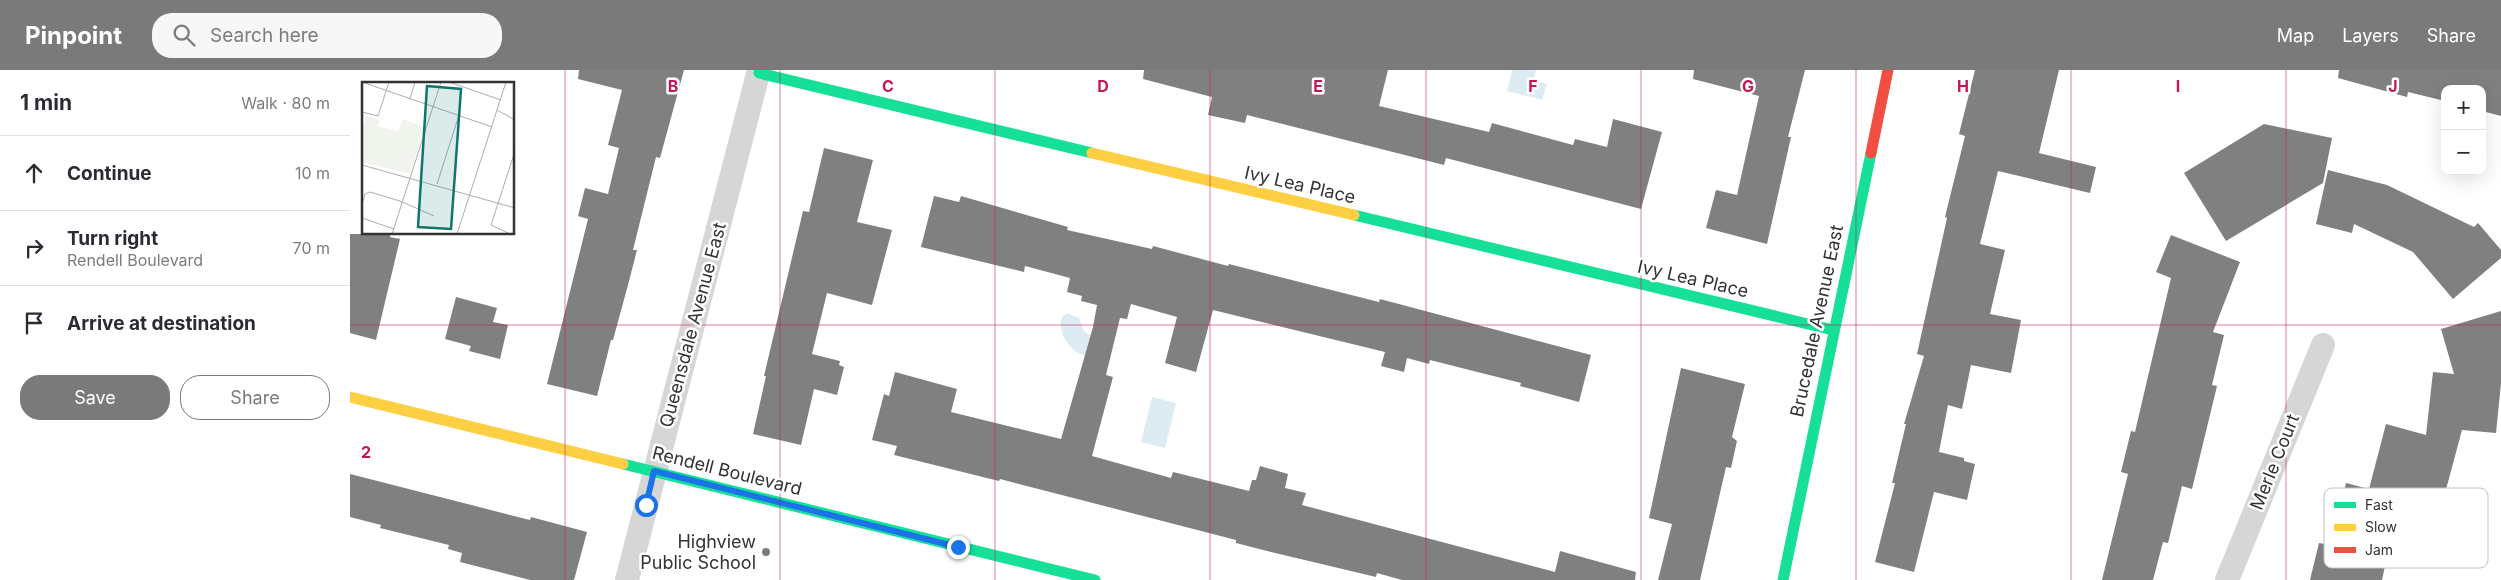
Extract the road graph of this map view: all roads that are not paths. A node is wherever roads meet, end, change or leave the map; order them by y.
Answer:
1 (1888, 70) edge
2 (759, 71) edge
3 (1833, 330) junction
4 (2322, 345) dead end
5 (350, 397) edge
6 (654, 471) junction
7 (627, 580) edge
8 (1095, 580) edge
9 (1783, 580) edge
10 (2227, 580) edge

1 - 3 street, Brucedale Avenue East
2 - 3 street, Ivy Lea Place
2 - 6 street, Queensdale Avenue East
3 - 9 street, Brucedale Avenue East
4 - 10 street, Merle Court
5 - 6 street, Rendell Boulevard
6 - 7 street, Queensdale Avenue East
6 - 8 street, Rendell Boulevard

